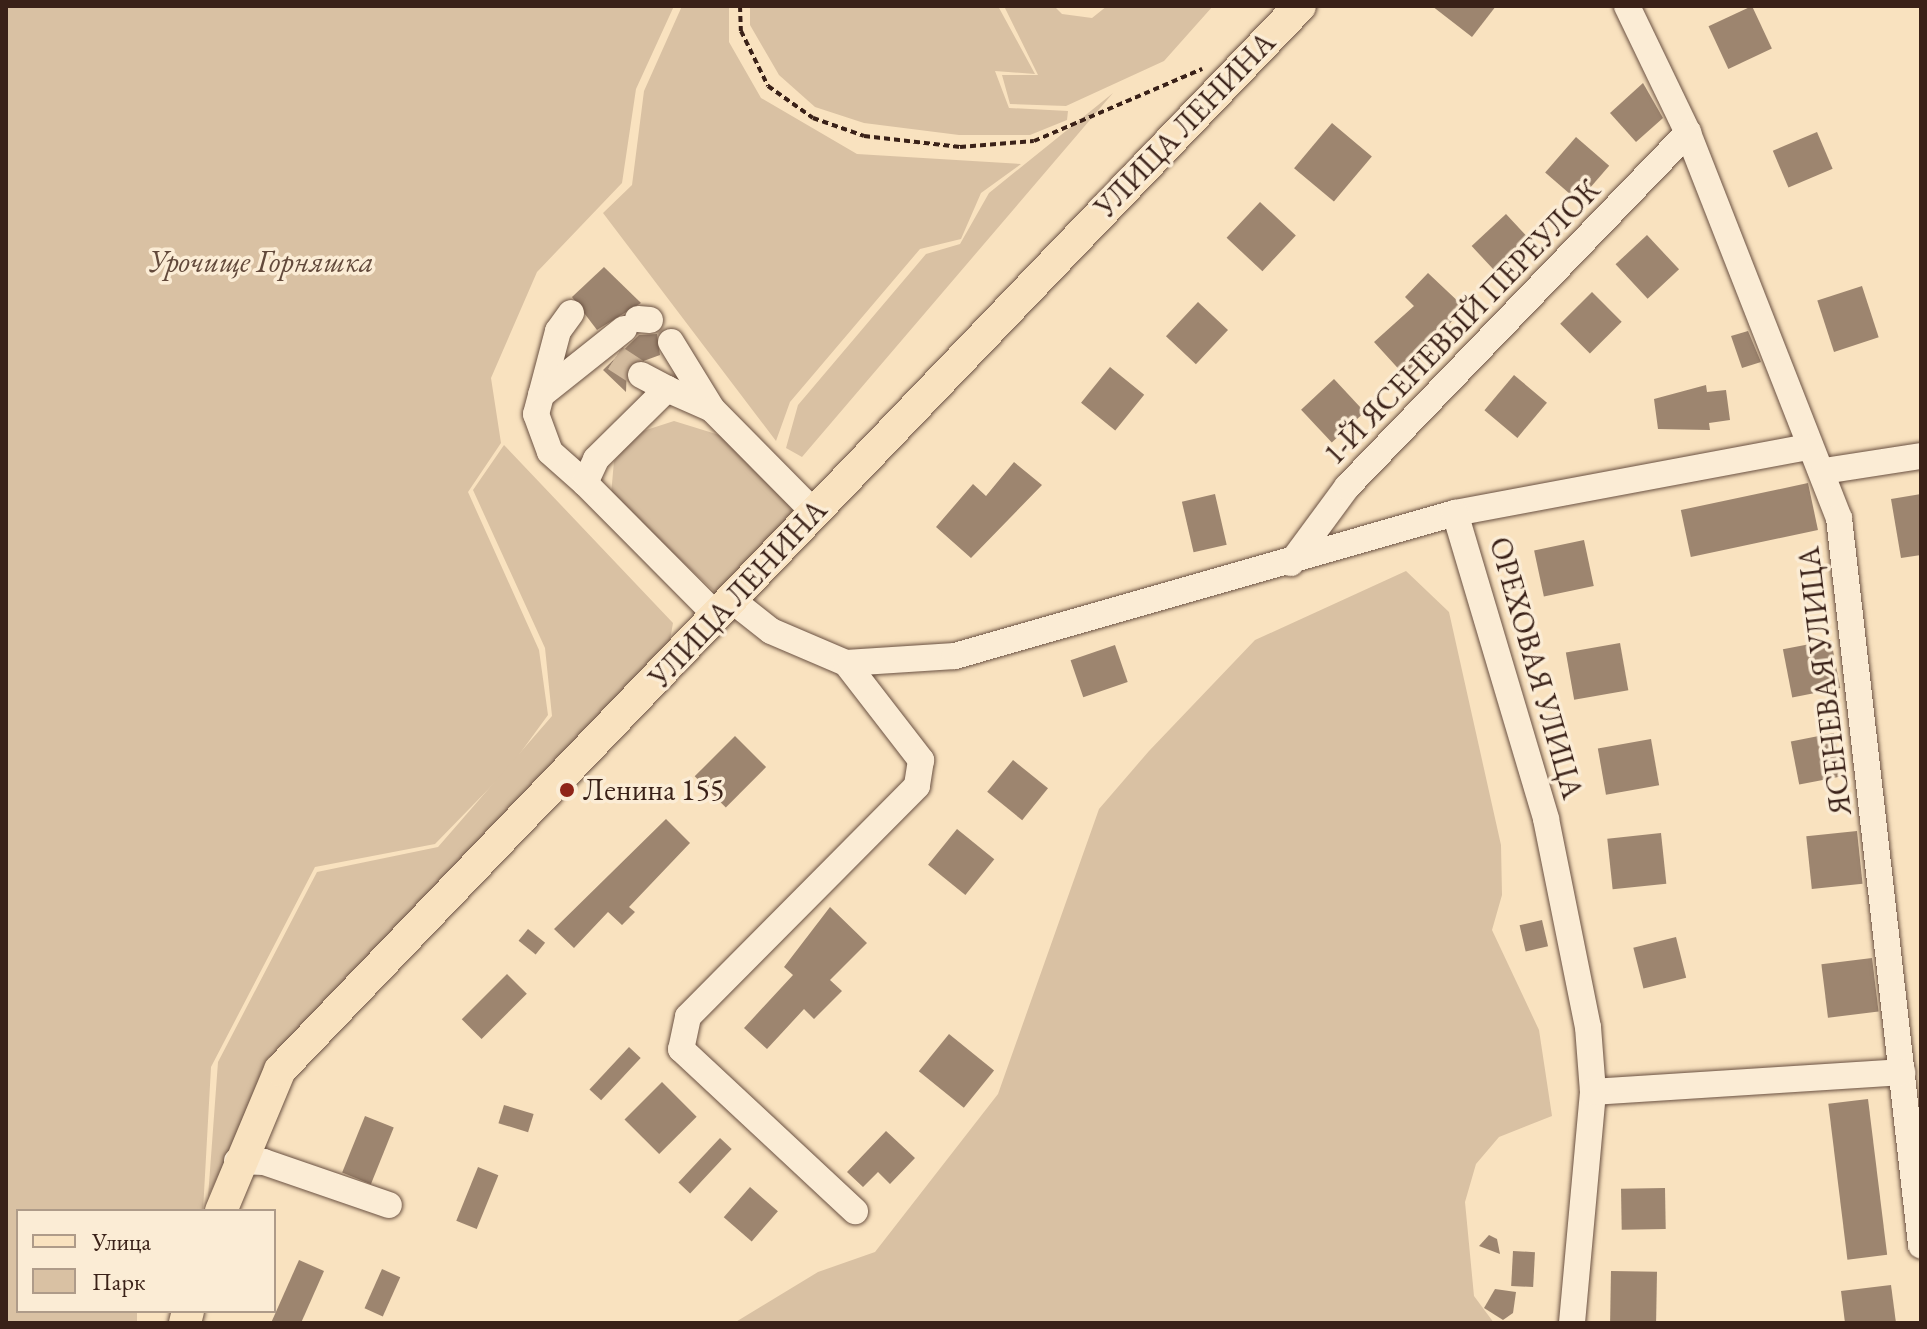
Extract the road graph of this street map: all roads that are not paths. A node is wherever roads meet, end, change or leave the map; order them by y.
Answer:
1 (1300, 6) edge
2 (1627, 6) edge
3 (1688, 133) junction
4 (571, 313) dead end
5 (637, 323) dead end
6 (671, 342) dead end
7 (641, 375) tunnel mouth
8 (667, 389) junction
9 (541, 395) junction
10 (712, 409) junction
11 (1808, 447) junction
12 (1921, 456) edge
13 (1824, 471) junction
14 (585, 483) junction
15 (815, 513) junction
16 (1455, 513) junction
17 (1291, 563) junction
18 (725, 609) junction
19 (846, 663) junction
20 (1902, 1072) junction
21 (1593, 1092) junction
22 (237, 1161) junction
23 (389, 1205) dead end
24 (222, 1209) edge
25 (855, 1211) dead end
26 (1921, 1245) edge
27 (1572, 1323) edge

1 - 15 main road, УЛИЦА ЛЕНИНА
2 - 3 street, ЯСЕНЕВАЯ УЛИЦА
3 - 11 street, ЯСЕНЕВАЯ УЛИЦА
3 - 17 street, 1-Й ЯСЕНЕВЫЙ ПЕРЕУЛОК
4 - 9 street
5 - 9 street
6 - 10 street
7 - 8 street
8 - 10 street
8 - 14 street
9 - 14 street
10 - 15 street
11 - 13 street, ЯСЕНЕВАЯ УЛИЦА
11 - 16 street
12 - 13 street
13 - 20 street, ЯСЕНЕВАЯ УЛИЦА
14 - 18 street
15 - 18 main road, УЛИЦА ЛЕНИНА
16 - 17 street, ОРЕХОВАЯ УЛИЦА
16 - 21 street, ОРЕХОВАЯ УЛИЦА
17 - 19 street, ОРЕХОВАЯ УЛИЦА
18 - 19 street
18 - 22 main road, УЛИЦА ЛЕНИНА
19 - 25 street
20 - 21 street
20 - 26 street, ЯСЕНЕВАЯ УЛИЦА
21 - 27 street, ОРЕХОВАЯ УЛИЦА
22 - 23 street
22 - 24 main road, УЛИЦА ЛЕНИНА

